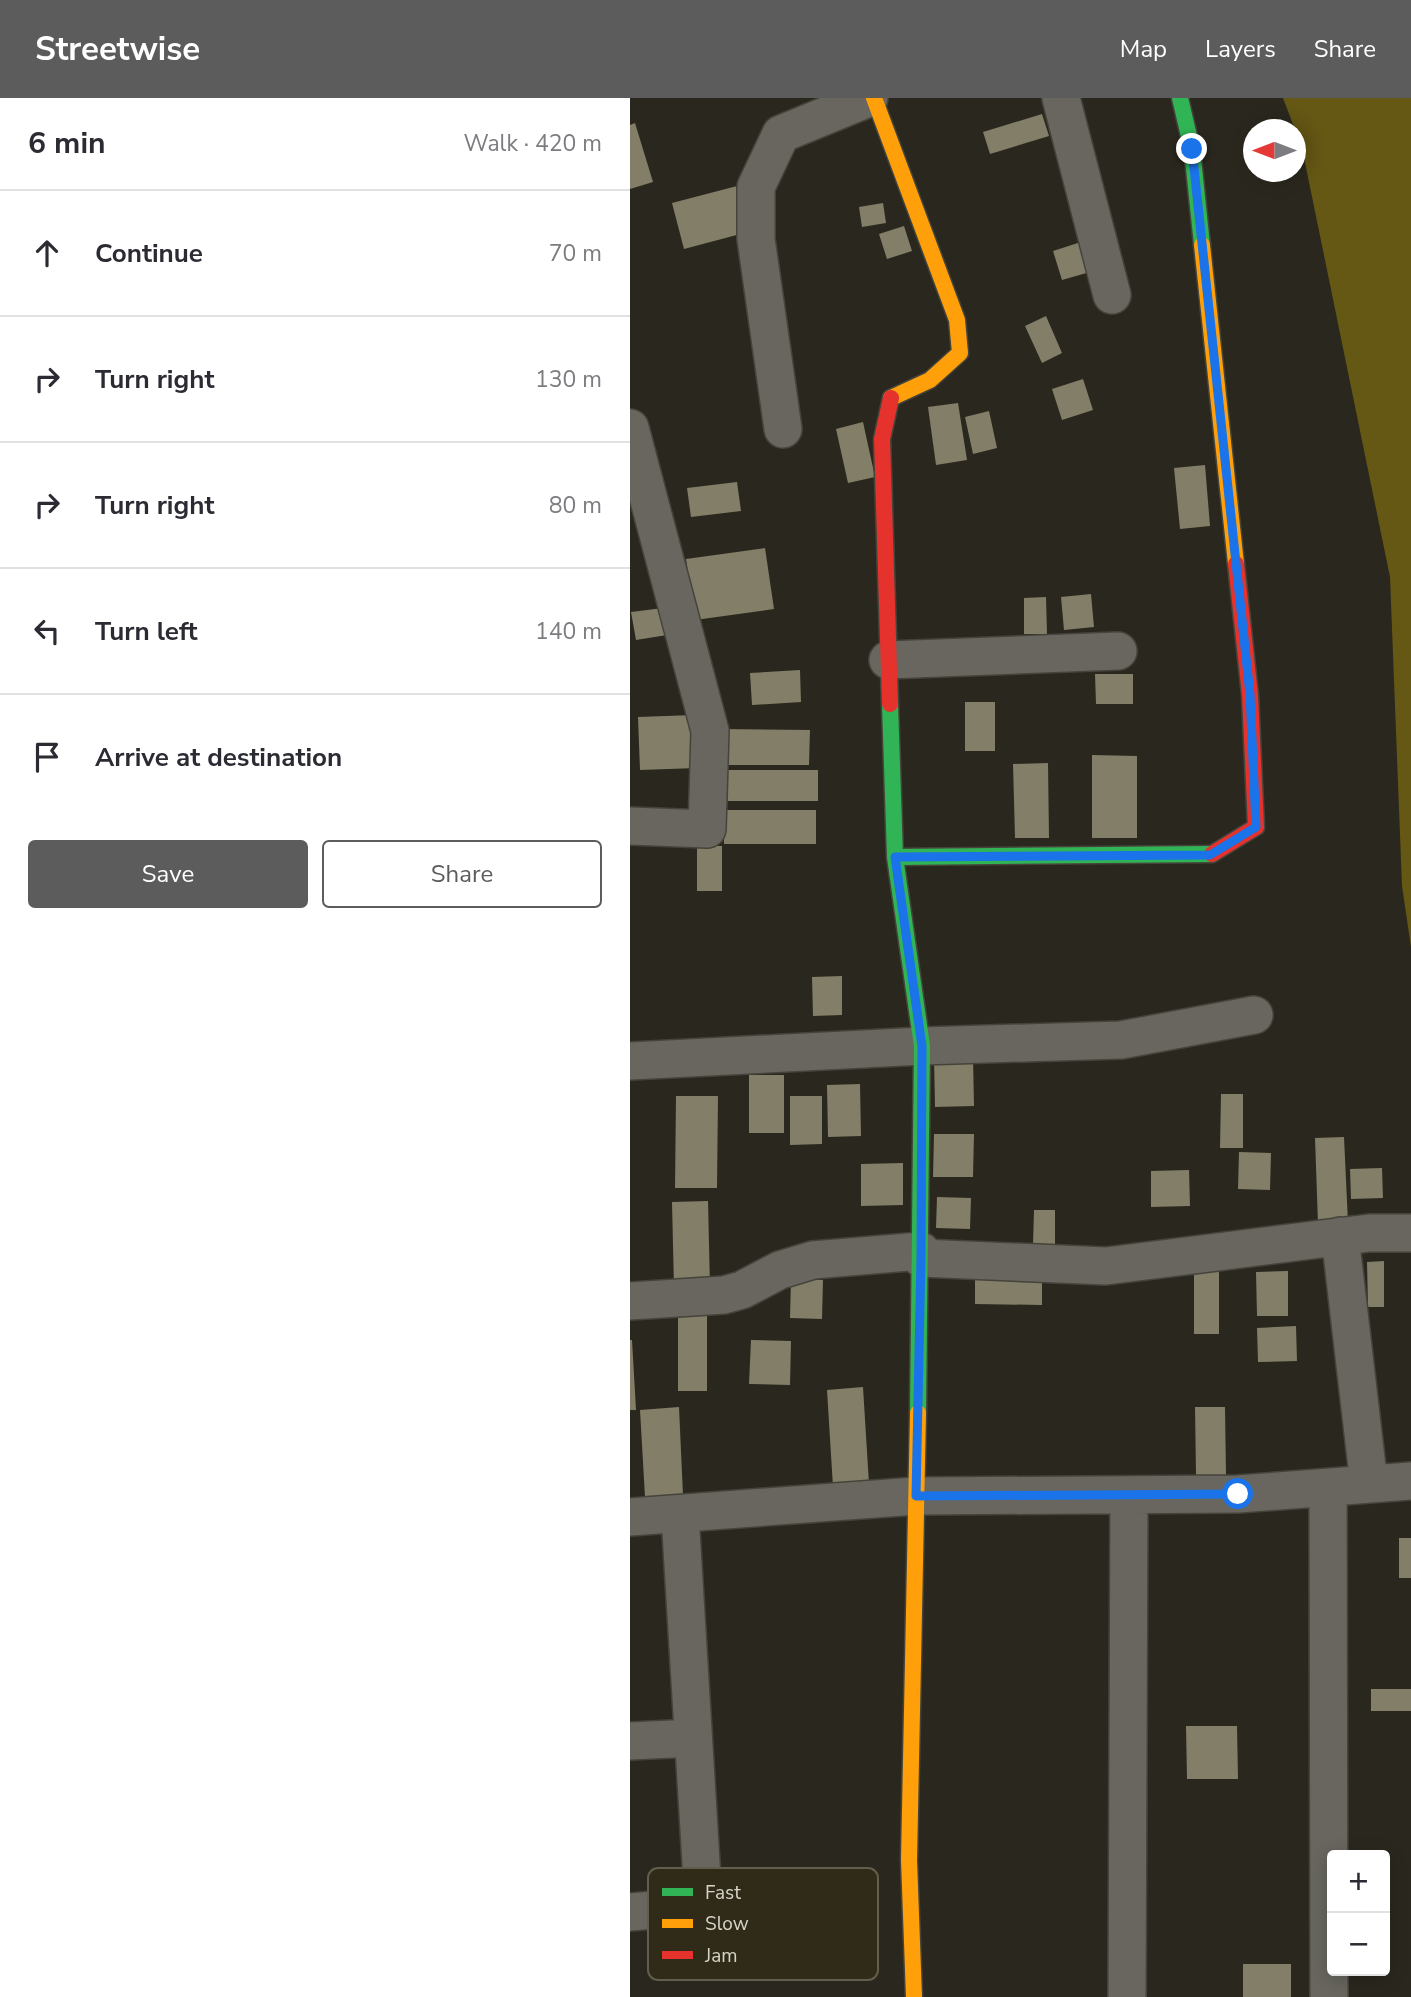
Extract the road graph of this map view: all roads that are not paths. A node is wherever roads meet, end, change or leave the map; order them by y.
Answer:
1 (872, 98) edge
2 (1062, 98) edge
3 (1180, 98) edge
4 (1112, 295) dead end
5 (630, 428) edge
6 (783, 429) dead end
7 (1118, 651) dead end
8 (888, 660) junction
9 (630, 826) edge
10 (895, 857) junction
11 (1254, 1015) dead end
12 (922, 1046) junction
13 (630, 1061) edge
14 (1411, 1233) edge
15 (1340, 1236) junction
16 (921, 1254) junction
17 (630, 1301) edge
18 (1411, 1481) edge
19 (1368, 1484) junction
20 (1328, 1488) junction
21 (1129, 1495) junction
22 (916, 1496) junction
23 (680, 1515) junction
24 (630, 1517) edge
25 (693, 1738) junction
26 (630, 1741) edge
27 (701, 1868) edge
28 (648, 1910) edge
29 (630, 1912) edge
30 (914, 1997) edge
31 (1127, 1997) edge
32 (1329, 1997) edge

1 - 6 street
1 - 8 street
2 - 4 street
3 - 10 street
5 - 9 street
7 - 8 street
8 - 10 street
10 - 12 street
11 - 12 street
12 - 13 street
12 - 16 street
14 - 15 street
15 - 16 street
15 - 19 street
16 - 17 street
16 - 22 street
18 - 19 street
19 - 20 street
20 - 21 street
20 - 32 street
21 - 22 street
21 - 31 street
22 - 23 street
22 - 30 street
23 - 24 street
23 - 25 street
25 - 26 street
25 - 27 street
28 - 29 street

